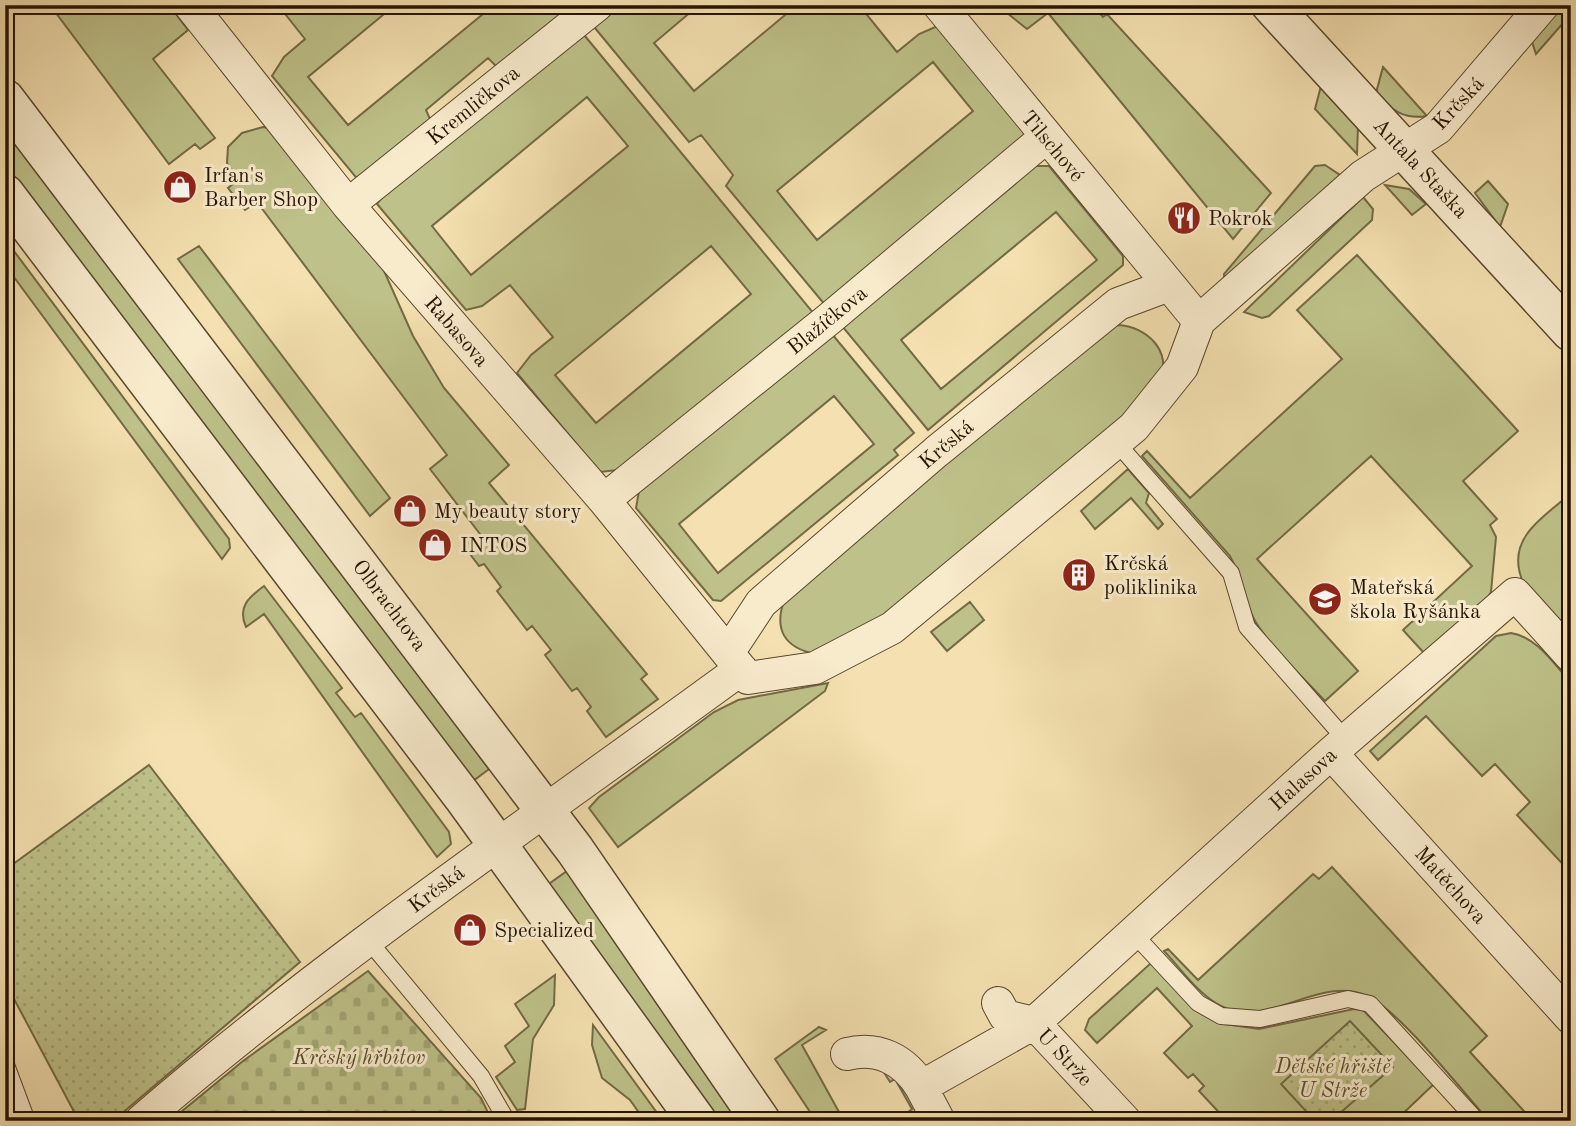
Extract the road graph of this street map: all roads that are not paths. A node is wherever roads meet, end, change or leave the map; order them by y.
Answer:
1 (190, 5) edge
2 (597, 5) edge
3 (939, 5) edge
4 (1271, 5) edge
5 (1543, 5) edge
6 (5, 99) edge
7 (1046, 137) junction
8 (1402, 149) junction
9 (5, 194) edge
10 (348, 205) junction
11 (1169, 285) junction
12 (1199, 321) junction
13 (1571, 332) edge
14 (1116, 442) junction
15 (604, 500) junction
16 (1571, 656) edge
17 (734, 661) junction
18 (1338, 747) junction
19 (545, 812) junction
20 (496, 845) junction
21 (1133, 933) junction
22 (368, 940) junction
23 (998, 1003) dead end
24 (1571, 1018) edge
25 (1034, 1023) junction
26 (847, 1054) dead end
27 (5, 1062) edge
28 (921, 1087) junction
29 (27, 1121) edge
30 (141, 1121) edge
31 (507, 1121) edge
32 (697, 1121) edge
33 (761, 1121) edge
34 (939, 1121) edge
35 (1125, 1121) edge
36 (1477, 1121) edge

1 - 10 street, Rabasova
2 - 10 street, Kremličkova
3 - 7 street, Tilschové
4 - 8 street, Antala Staška
5 - 8 street, Krčská
6 - 19 street, Olbrachtova
7 - 11 street, Tilschové
7 - 15 street, Blažíčkova
8 - 12 street, Krčská
8 - 13 street, Antala Staška
9 - 20 street
10 - 15 street, Rabasova
11 - 12 street
11 - 17 street, Krčská
12 - 14 street, Krčská
14 - 17 street, Krčská
14 - 18 lane
15 - 17 street, Rabasova
16 - 18 street, Halasova
17 - 19 street, Krčská
18 - 21 street, Halasova
18 - 24 street, Matěchova
19 - 20 street, Krčská
19 - 33 street, Olbrachtova
20 - 22 street, Krčská
20 - 32 street
21 - 25 street, Halasova
21 - 36 lane
22 - 30 street, Krčská
22 - 31 lane
23 - 25 street, U Strže
25 - 28 street, U Strže
25 - 35 street, U Strže
26 - 28 street
27 - 29 lane
28 - 34 street

